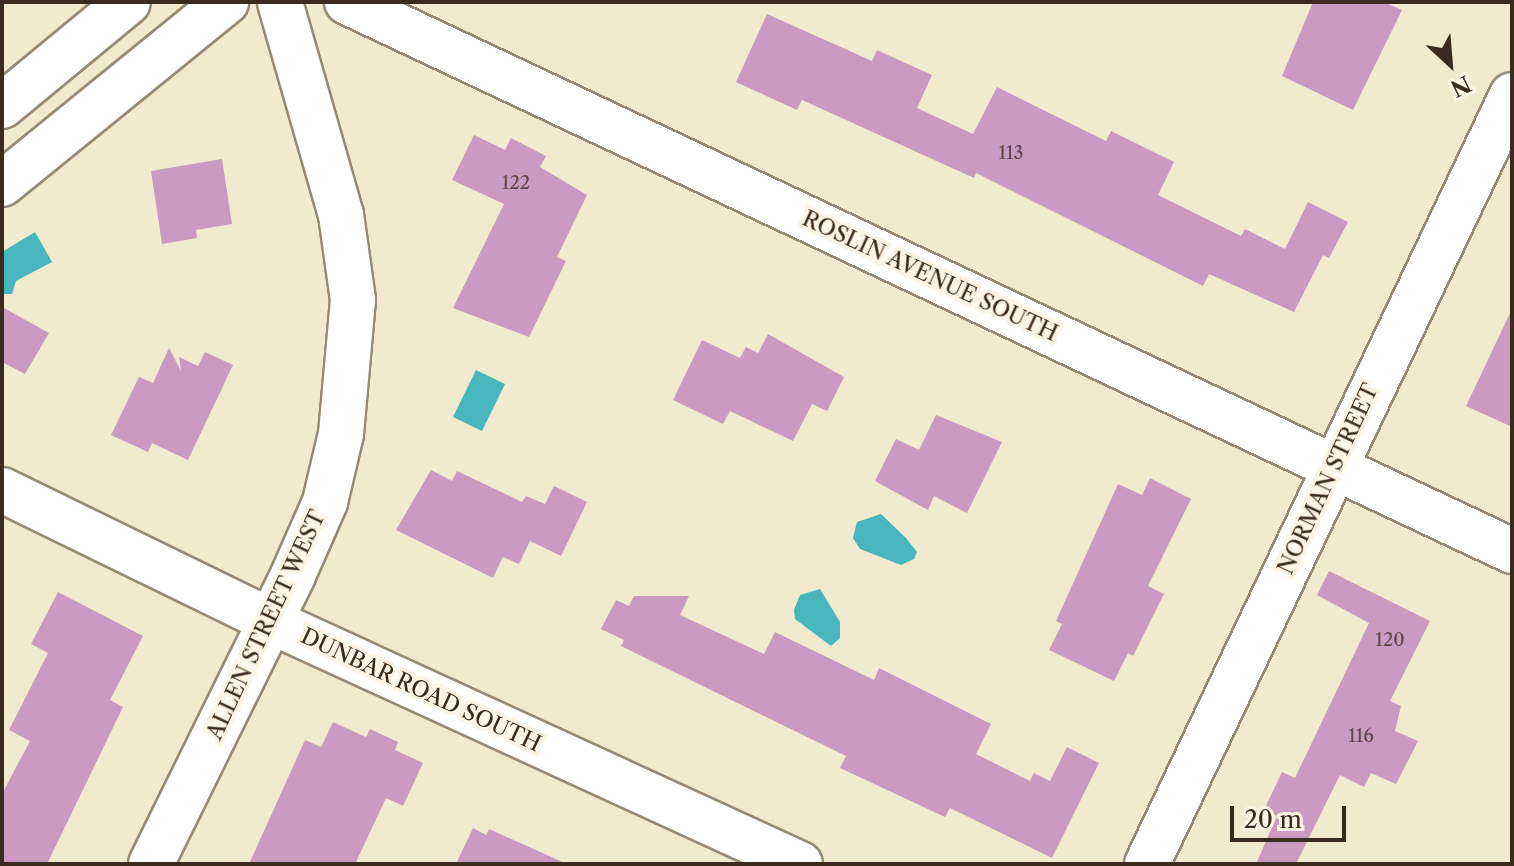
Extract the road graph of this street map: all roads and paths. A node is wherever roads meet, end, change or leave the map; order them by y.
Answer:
1 (128, 2) edge
2 (226, 2) edge
3 (280, 2) edge
4 (347, 2) edge
5 (1512, 95) edge
6 (2, 106) edge
7 (2, 184) edge
8 (1333, 466) junction
9 (2, 490) edge
10 (1512, 551) edge
11 (270, 621) junction
12 (151, 864) edge
13 (800, 864) edge
14 (1147, 864) edge

1 - 6 street
2 - 7 street
3 - 11 street, ALLEN STREET WEST
4 - 8 street, ROSLIN AVENUE SOUTH
5 - 8 street, NORMAN STREET
8 - 10 street, ROSLIN AVENUE SOUTH
8 - 14 street, NORMAN STREET
9 - 11 street, DUNBAR ROAD SOUTH
11 - 12 street, ALLEN STREET WEST
11 - 13 street, DUNBAR ROAD SOUTH

